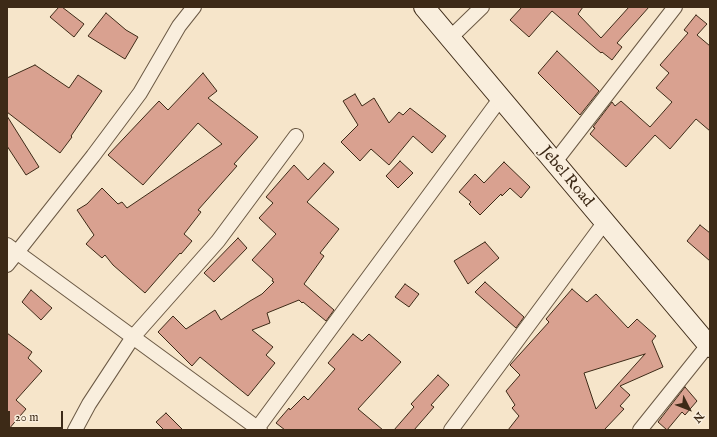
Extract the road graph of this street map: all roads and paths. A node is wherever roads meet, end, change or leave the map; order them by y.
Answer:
1 (194, 7) edge
2 (424, 7) edge
3 (482, 7) edge
4 (675, 7) edge
5 (450, 38) junction
6 (500, 98) junction
7 (296, 136) dead end
8 (554, 163) junction
9 (604, 223) junction
10 (12, 248) edge
11 (7, 265) edge
12 (133, 337) junction
13 (709, 346) edge
14 (258, 429) edge
15 (75, 430) edge
16 (450, 430) edge
17 (640, 430) edge

1 - 10 street
2 - 5 main road, Jebel Road
3 - 5 street
4 - 8 street
5 - 6 main road, Jebel Road
6 - 8 main road, Jebel Road
6 - 14 street
7 - 12 street
8 - 9 main road, Jebel Road
9 - 13 main road, Jebel Road
9 - 16 street
10 - 11 street
10 - 12 street
12 - 14 street
12 - 15 street
13 - 17 street

